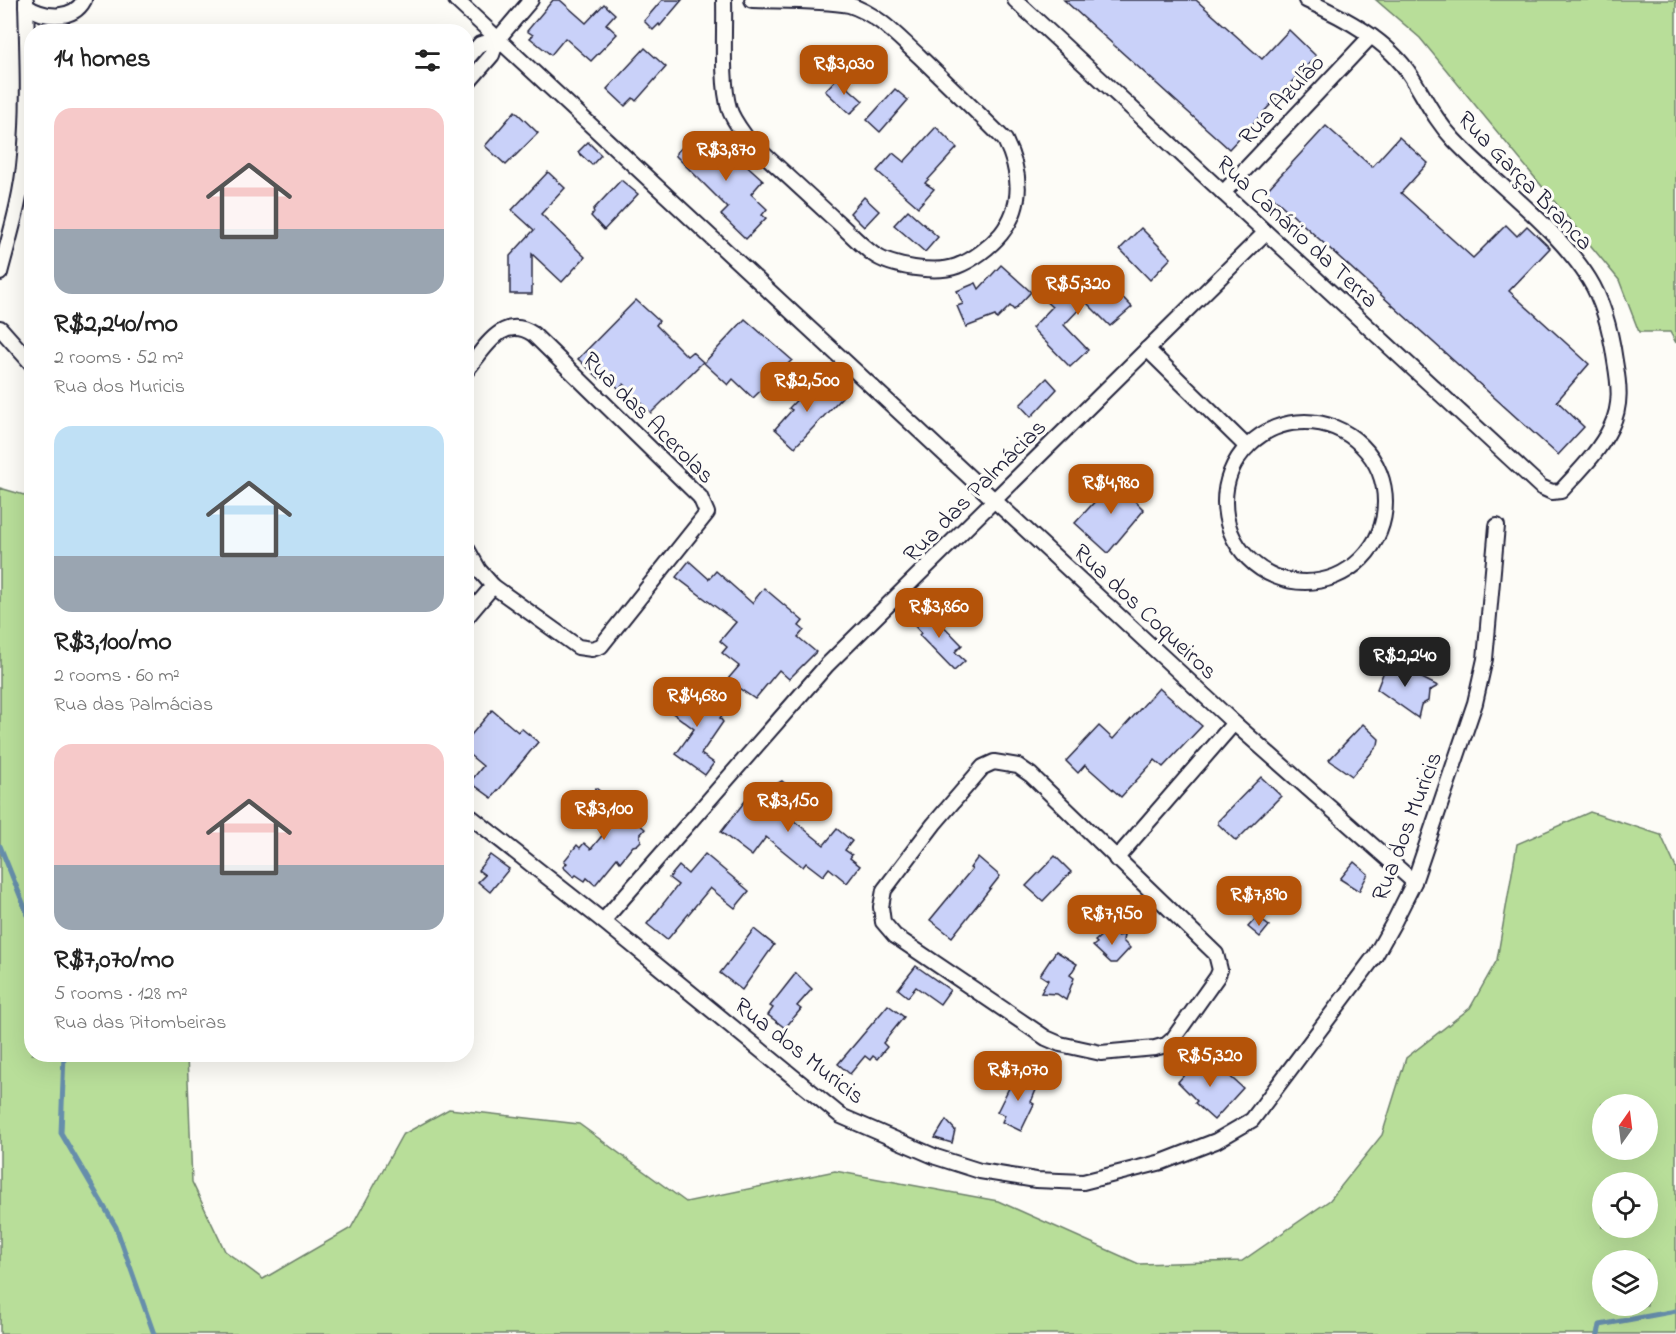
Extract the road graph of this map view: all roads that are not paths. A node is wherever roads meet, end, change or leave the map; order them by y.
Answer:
1 (456, 0) edge
2 (531, 0) edge
3 (724, 0) edge
4 (752, 0) edge
5 (1015, 0) edge
6 (1306, 0) edge
7 (84, 1) edge
8 (26, 3) edge
9 (26, 24) edge
10 (1371, 36) junction
11 (496, 40) junction
12 (474, 51) edge
13 (474, 76) edge
14 (24, 164) edge
15 (1223, 193) junction
16 (1265, 233) junction
17 (0, 273) edge
18 (0, 328) edge
19 (1147, 350) junction
20 (24, 355) edge
21 (474, 361) edge
22 (1247, 447) junction
23 (1552, 492) joint
24 (995, 501) junction
25 (1497, 526) dead end
26 (474, 562) edge
27 (493, 586) junction
28 (474, 609) edge
29 (1234, 723) junction
30 (474, 819) edge
31 (1116, 859) junction
32 (1414, 882) junction
33 (603, 921) junction

1 - 11 street, Rua dos Coqueiros
2 - 11 street
3 - 4 street
5 - 15 street, Rua Canário da Terra
6 - 10 street, Rua Garça Branca
7 - 8 street
8 - 9 street
10 - 15 street, Rua Azulão
10 - 23 street, Rua Garça Branca
11 - 12 street
11 - 13 street
11 - 24 street, Rua dos Coqueiros
14 - 17 street
15 - 16 street, Rua Canário da Terra
16 - 19 street, Rua das Palmácias
16 - 23 street, Rua Canário da Terra
18 - 20 street
19 - 22 street
19 - 24 street, Rua das Palmácias
21 - 27 street, Rua das Acerolas
22 - 22 street
24 - 29 street, Rua dos Coqueiros
24 - 33 street, Rua das Palmácias
25 - 32 street, Rua dos Muricis
26 - 27 street, Rua das Acerolas
27 - 28 street
29 - 31 street
29 - 32 street, Rua dos Coqueiros
30 - 33 street, Rua dos Muricis
31 - 31 street
32 - 33 street, Rua dos Muricis

